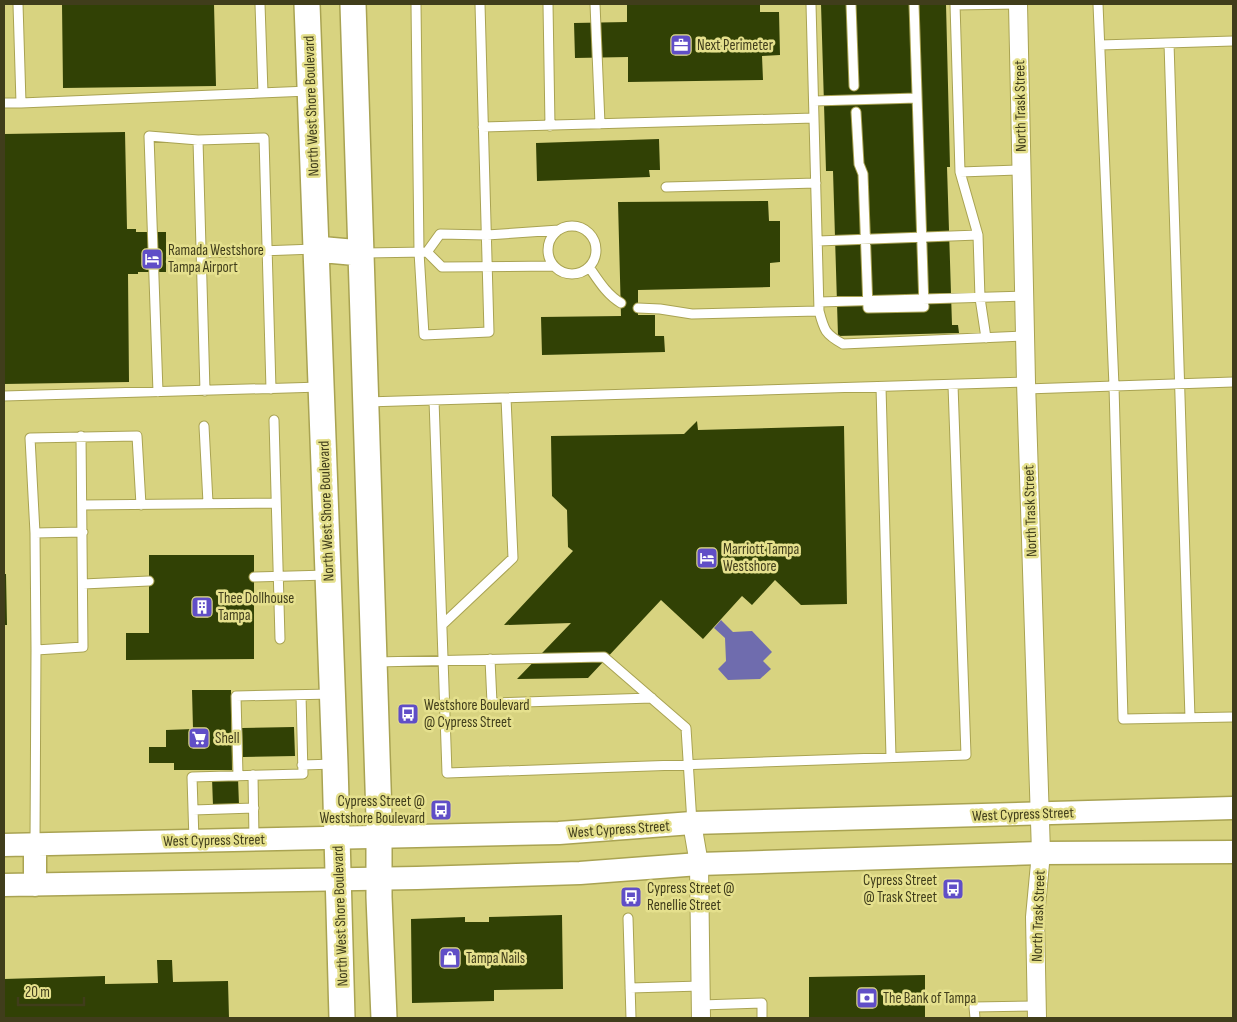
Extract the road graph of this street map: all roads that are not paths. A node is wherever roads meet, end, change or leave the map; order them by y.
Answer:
1 (18, 4) edge
2 (260, 4) edge
3 (307, 4) edge
4 (353, 4) edge
5 (416, 4) edge
6 (480, 4) edge
7 (548, 4) edge
8 (595, 4) edge
9 (811, 4) edge
10 (851, 4) edge
11 (914, 4) edge
12 (955, 4) edge
13 (1018, 4) edge
14 (1098, 4) edge
15 (1233, 41) edge
16 (1169, 43) junction
17 (1100, 45) junction
18 (854, 86) dead end
19 (310, 91) junction
20 (263, 93) junction
21 (917, 98) junction
22 (814, 101) junction
23 (4, 103) edge
24 (21, 103) junction
25 (856, 112) dead end
26 (814, 118) junction
27 (600, 124) junction
28 (550, 126) junction
29 (483, 128) junction
30 (198, 140) junction
31 (1021, 170) junction
32 (960, 172) junction
33 (816, 183) junction
34 (666, 187) dead end
35 (559, 230) junction
36 (487, 235) junction
37 (978, 235) junction
38 (818, 241) junction
39 (316, 249) junction
40 (267, 251) junction
41 (423, 252) junction
42 (201, 253) junction
43 (361, 253) junction
44 (554, 266) junction
45 (589, 267) junction
46 (488, 268) junction
47 (1024, 296) junction
48 (980, 298) junction
49 (621, 303) dead end
50 (819, 306) junction
51 (638, 308) dead end
52 (1025, 336) junction
53 (986, 338) junction
54 (1233, 382) edge
55 (1179, 384) junction
56 (953, 385) junction
57 (1026, 386) junction
58 (1114, 386) junction
59 (321, 387) junction
60 (880, 387) junction
61 (271, 389) junction
62 (205, 391) junction
63 (158, 392) junction
64 (4, 396) edge
65 (506, 398) junction
66 (434, 400) junction
67 (366, 402) junction
68 (274, 420) dead end
69 (204, 426) dead end
70 (82, 436) junction
71 (208, 503) junction
72 (276, 503) junction
73 (83, 505) junction
74 (141, 505) junction
75 (83, 532) junction
76 (35, 533) junction
77 (328, 575) junction
78 (279, 576) junction
79 (254, 577) dead end
80 (149, 581) dead end
81 (83, 584) junction
82 (442, 624) junction
83 (280, 639) dead end
84 (36, 650) junction
85 (490, 659) junction
86 (443, 660) junction
87 (374, 662) junction
88 (332, 694) junction
89 (300, 695) junction
90 (652, 698) junction
91 (1233, 716) edge
92 (1190, 718) junction
93 (891, 757) junction
94 (335, 764) junction
95 (688, 764) junction
96 (302, 765) junction
97 (253, 775) junction
98 (238, 776) junction
99 (254, 808) junction
100 (1233, 808) edge
101 (193, 810) junction
102 (1038, 813) junction
103 (692, 823) junction
104 (379, 837) junction
105 (338, 838) junction
106 (254, 839) junction
107 (194, 840) junction
108 (35, 844) junction
109 (4, 845) edge
110 (1233, 852) edge
111 (1040, 853) junction
112 (699, 864) junction
113 (379, 878) junction
114 (339, 879) junction
115 (4, 885) edge
116 (35, 885) junction
117 (628, 918) dead end
118 (701, 986) junction
119 (630, 988) junction
120 (701, 1011) edge
121 (1037, 1012) edge
122 (342, 1018) edge
123 (384, 1018) edge
124 (631, 1018) edge
125 (762, 1018) edge
126 (975, 1018) edge

1 - 24 lane
2 - 20 lane
3 - 19 main road, North West Shore Boulevard
4 - 43 main road
5 - 41 lane
6 - 29 lane
7 - 28 lane
8 - 27 lane
9 - 22 lane
10 - 18 lane
11 - 21 lane
12 - 13 lane
12 - 32 lane
13 - 31 street, North Trask Street
14 - 17 lane
15 - 16 lane
16 - 17 lane
16 - 55 lane
17 - 58 lane
19 - 20 lane
19 - 39 main road, North West Shore Boulevard
20 - 24 lane
21 - 22 lane
21 - 25 lane
22 - 26 lane
23 - 24 lane
26 - 27 lane
26 - 33 lane
27 - 28 lane
28 - 29 lane
29 - 36 lane
30 - 40 lane
30 - 42 lane
30 - 63 lane
31 - 32 lane
31 - 47 street, North Trask Street
32 - 37 lane
33 - 34 lane
33 - 38 lane
35 - 36 lane
35 - 44 lane
35 - 45 lane
36 - 41 lane
36 - 46 lane
37 - 38 lane
37 - 48 lane
38 - 50 lane
39 - 40 lane
39 - 43 main road
39 - 59 main road, North West Shore Boulevard
40 - 42 lane
40 - 61 lane
41 - 43 lane
41 - 46 lane
41 - 46 lane
42 - 62 lane
43 - 67 main road
44 - 45 lane
44 - 46 lane
45 - 49 lane
47 - 48 lane
47 - 52 street, North Trask Street
48 - 50 lane
48 - 53 lane
50 - 51 lane
50 - 53 lane
52 - 53 lane
52 - 57 street, North Trask Street
54 - 55 lane
55 - 58 lane
55 - 92 lane
56 - 57 lane
56 - 60 lane
56 - 93 lane
57 - 58 lane
57 - 102 street, North Trask Street
58 - 92 lane
59 - 61 lane
59 - 77 main road, North West Shore Boulevard
60 - 65 lane
60 - 93 lane
61 - 62 lane
62 - 63 lane
63 - 64 lane
65 - 66 lane
65 - 82 lane
66 - 67 lane
66 - 82 lane
67 - 87 main road
68 - 72 lane
69 - 71 lane
70 - 73 lane
70 - 74 lane
70 - 76 lane
71 - 72 lane
71 - 74 lane
72 - 78 lane
73 - 74 lane
73 - 75 lane
75 - 76 lane
75 - 81 lane
76 - 84 lane
77 - 78 lane
77 - 88 main road, North West Shore Boulevard
78 - 79 lane
78 - 83 lane
80 - 81 lane
81 - 84 lane
82 - 86 lane
84 - 108 lane
85 - 86 lane
85 - 90 lane
85 - 90 lane
86 - 87 lane
86 - 95 lane
87 - 104 main road
88 - 89 lane
88 - 94 main road, North West Shore Boulevard
89 - 96 lane
89 - 98 lane
90 - 95 lane
91 - 92 lane
93 - 95 lane
94 - 96 lane
94 - 105 main road, North West Shore Boulevard
95 - 103 lane
96 - 97 lane
97 - 98 lane
97 - 99 lane
98 - 101 lane
99 - 101 lane
99 - 106 lane
100 - 102 street, West Cypress Street
101 - 107 lane
102 - 103 street, West Cypress Street
102 - 111 street, North Trask Street
103 - 104 street, West Cypress Street
103 - 112 street
104 - 105 street, West Cypress Street
104 - 113 main road
105 - 106 street, West Cypress Street
105 - 114 main road, North West Shore Boulevard
106 - 107 street, West Cypress Street
107 - 108 street, West Cypress Street
108 - 109 street, West Cypress Street
108 - 116 street
110 - 111 street
111 - 112 street
111 - 121 street, North Trask Street
112 - 113 street
112 - 118 street
113 - 114 street
113 - 123 main road
114 - 116 street
114 - 122 main road, North West Shore Boulevard
115 - 116 street
117 - 119 lane
118 - 119 lane
118 - 120 street
119 - 124 lane
120 - 125 lane
121 - 126 lane

